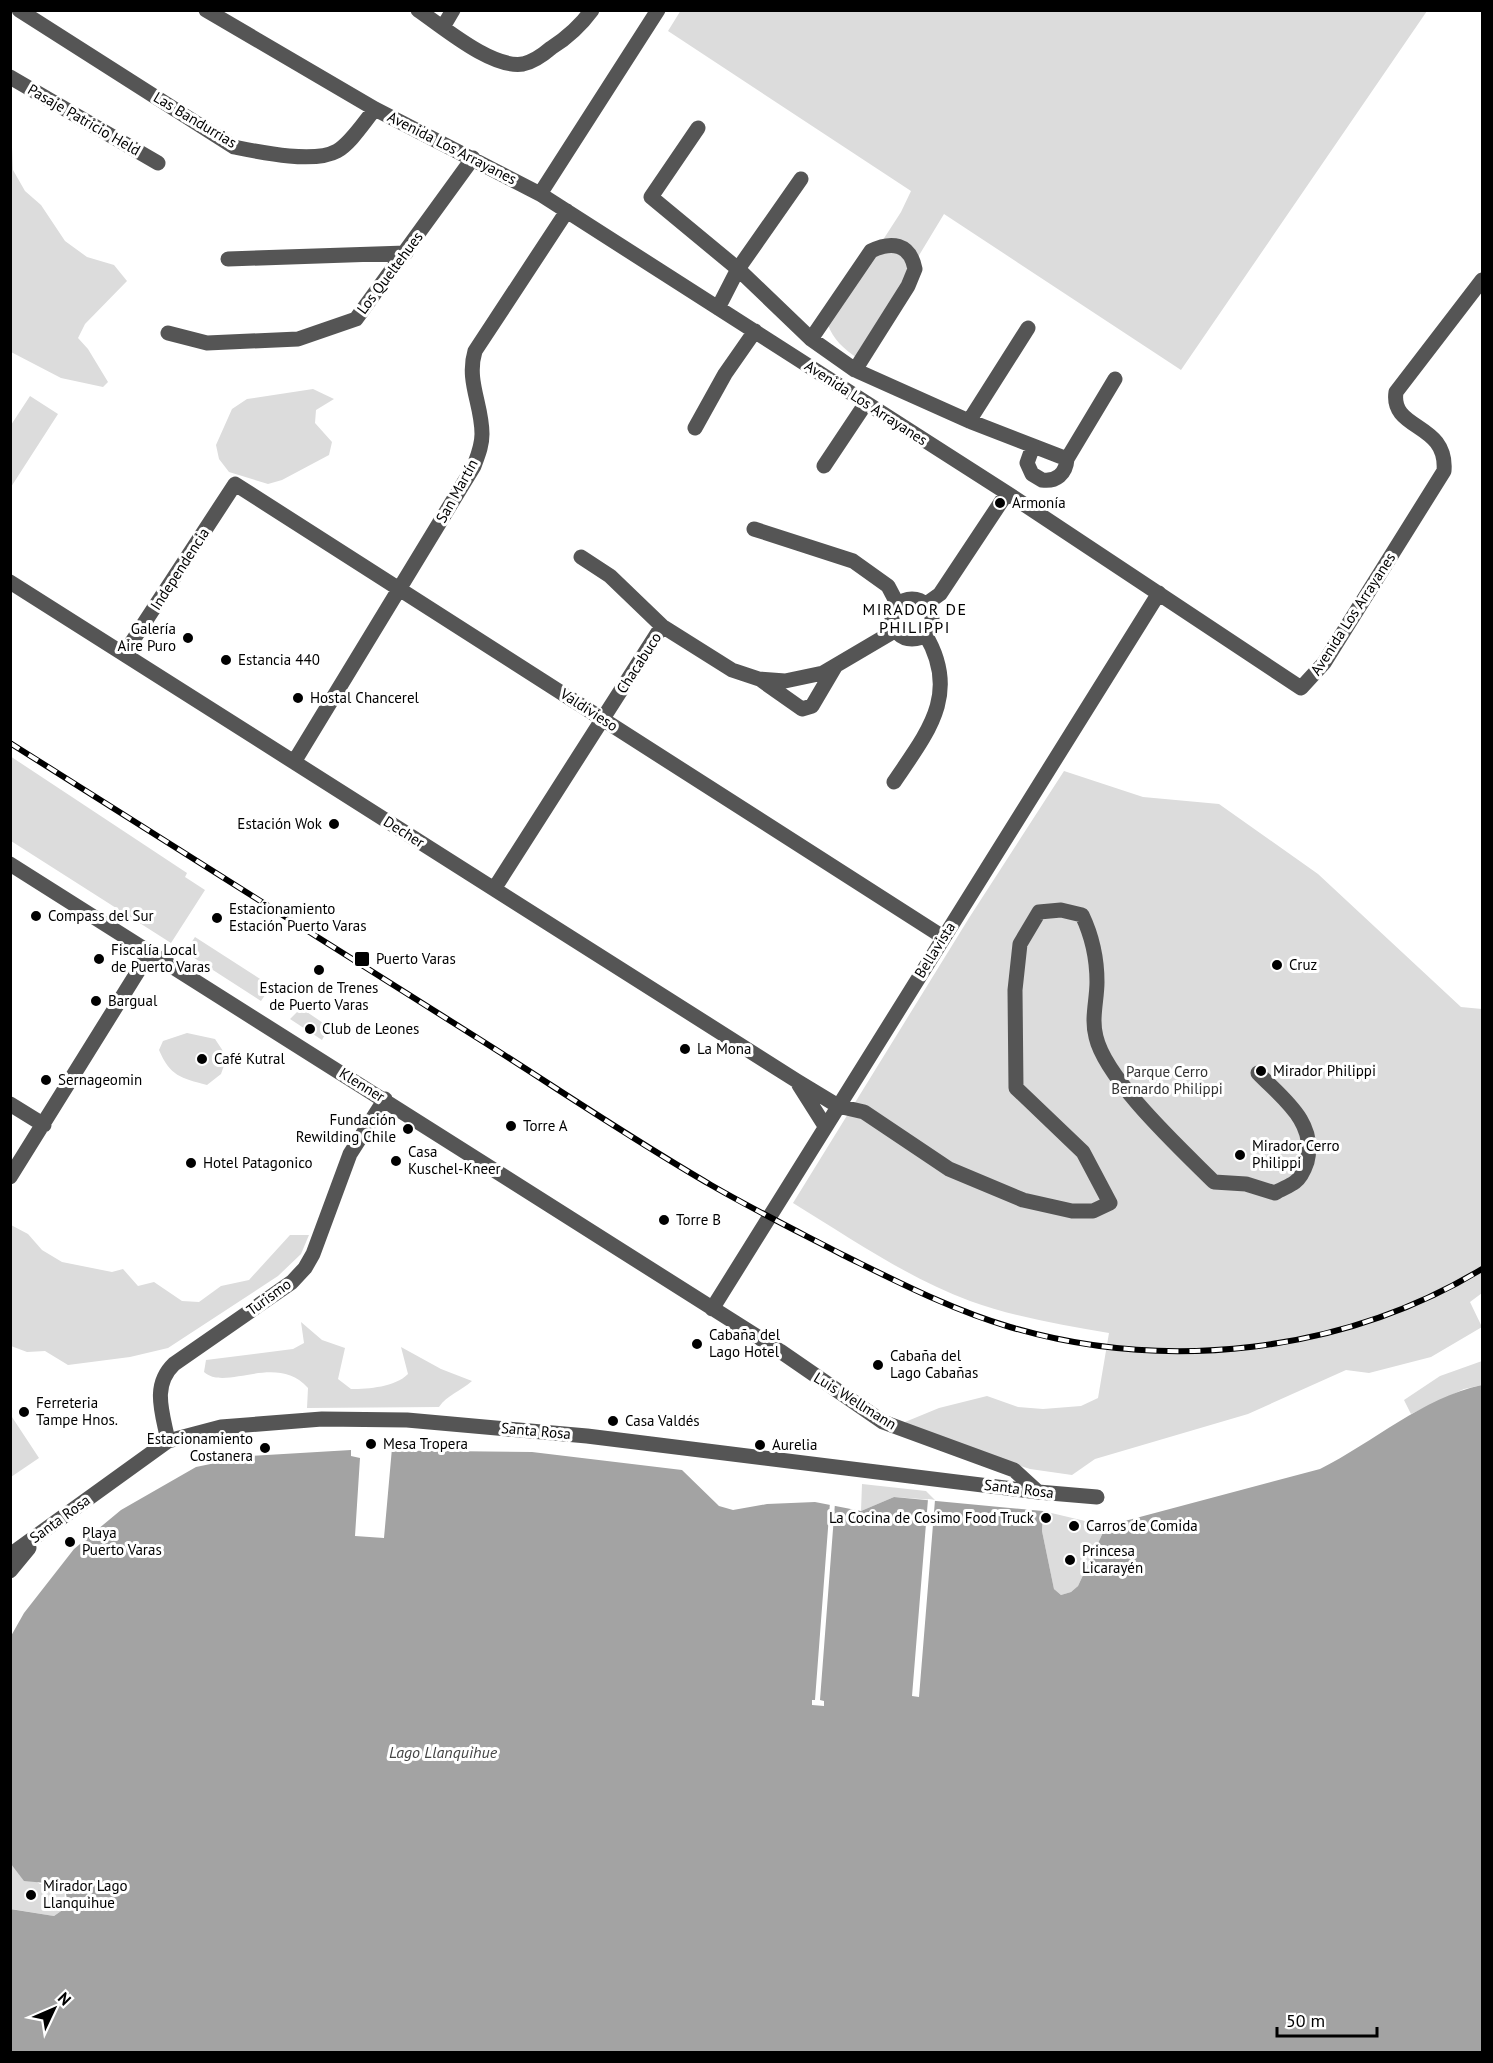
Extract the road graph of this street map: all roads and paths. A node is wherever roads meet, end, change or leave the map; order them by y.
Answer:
1 (19, 10) edge
2 (206, 10) edge
3 (418, 10) edge
4 (453, 10) edge
5 (592, 10) edge
6 (658, 10) edge
7 (443, 27) junction
8 (10, 77) edge
9 (375, 109) junction
10 (698, 128) dead end
11 (473, 158) junction
12 (158, 163) dead end
13 (801, 179) dead end
14 (540, 194) junction
15 (567, 212) junction
16 (406, 253) junction
17 (228, 259) dead end
18 (738, 269) junction
19 (1482, 280) edge
20 (718, 308) junction
21 (1028, 328) dead end
22 (755, 330) junction
23 (168, 333) dead end
24 (811, 339) junction
25 (855, 370) junction
26 (1114, 379) dead end
27 (866, 403) junction
28 (969, 421) junction
29 (695, 428) dead end
30 (1033, 446) junction
31 (1067, 459) junction
32 (824, 466) dead end
33 (235, 484) joint
34 (1007, 493) junction
35 (754, 529) dead end
36 (581, 557) dead end
37 (10, 582) edge
38 (400, 588) junction
39 (1159, 593) junction
40 (926, 604) junction
41 (898, 605) junction
42 (662, 626) junction
43 (896, 630) junction
44 (925, 634) junction
45 (124, 654) junction
46 (835, 667) junction
47 (759, 679) junction
48 (603, 719) junction
49 (294, 762) junction
50 (894, 782) dead end
51 (10, 864) edge
52 (494, 889) junction
53 (943, 937) junction
54 (150, 952) junction
55 (1258, 1074) dead end
56 (797, 1082) junction
57 (385, 1099) junction
58 (10, 1104) edge
59 (838, 1106) junction
60 (44, 1125) junction
61 (825, 1126) junction
62 (10, 1177) edge
63 (712, 1309) junction
64 (168, 1442) junction
65 (1038, 1492) junction
66 (1097, 1497) dead end
67 (48, 1528) junction
68 (10, 1555) edge
69 (10, 1571) edge

1 - 9 street, Las Bandurrias
2 - 9 street, Avenida Los Arrayanes
3 - 7 street
4 - 7 street
5 - 7 street
6 - 14 street
8 - 12 street, Pasaje Patricio Held
9 - 11 street, Avenida Los Arrayanes
10 - 18 street
11 - 14 street, Avenida Los Arrayanes
11 - 16 street, Los Queltehues
13 - 18 street
14 - 15 street, Avenida Los Arrayanes
15 - 20 street, Avenida Los Arrayanes
15 - 38 street, San Martín
16 - 17 street
16 - 23 street, Los Queltehues
18 - 20 street
18 - 24 street
19 - 39 street, Avenida Los Arrayanes
20 - 22 street, Avenida Los Arrayanes
21 - 28 street
22 - 27 street, Avenida Los Arrayanes
22 - 29 street
24 - 25 street
24 - 25 street
25 - 28 street
26 - 31 street
27 - 32 street
27 - 34 street, Avenida Los Arrayanes
28 - 30 street
30 - 31 street
30 - 31 street
33 - 38 street, Valdivieso
33 - 45 street, Independencia
34 - 39 street, Avenida Los Arrayanes
34 - 40 street
35 - 41 street
36 - 42 street
37 - 45 street, Decher
38 - 48 street, Valdivieso
38 - 49 street, San Martín
39 - 53 street, Bellavista
40 - 41 street
40 - 44 street
41 - 43 street
42 - 47 street, Chacabuco
42 - 48 street, Chacabuco
43 - 44 street
43 - 46 street, Chacabuco
44 - 50 street
45 - 49 street, Decher
46 - 47 street, Chacabuco
46 - 47 street
48 - 52 street, Chacabuco
48 - 53 street, Valdivieso
49 - 52 street, Decher
51 - 54 street, Klenner
52 - 56 street, Decher
53 - 59 street, Bellavista
54 - 57 street, Klenner
54 - 60 street
55 - 59 street, Decher
56 - 59 street, Decher
56 - 61 street, Decher
57 - 63 street, Klenner
57 - 64 street, Turismo
58 - 60 street
59 - 61 street, Bellavista
60 - 62 street
61 - 63 street, Bellavista
63 - 65 street, Luis Wellmann
64 - 65 street, Santa Rosa
64 - 67 street, Santa Rosa
65 - 66 street, Santa Rosa
67 - 68 street, Santa Rosa
67 - 69 street

